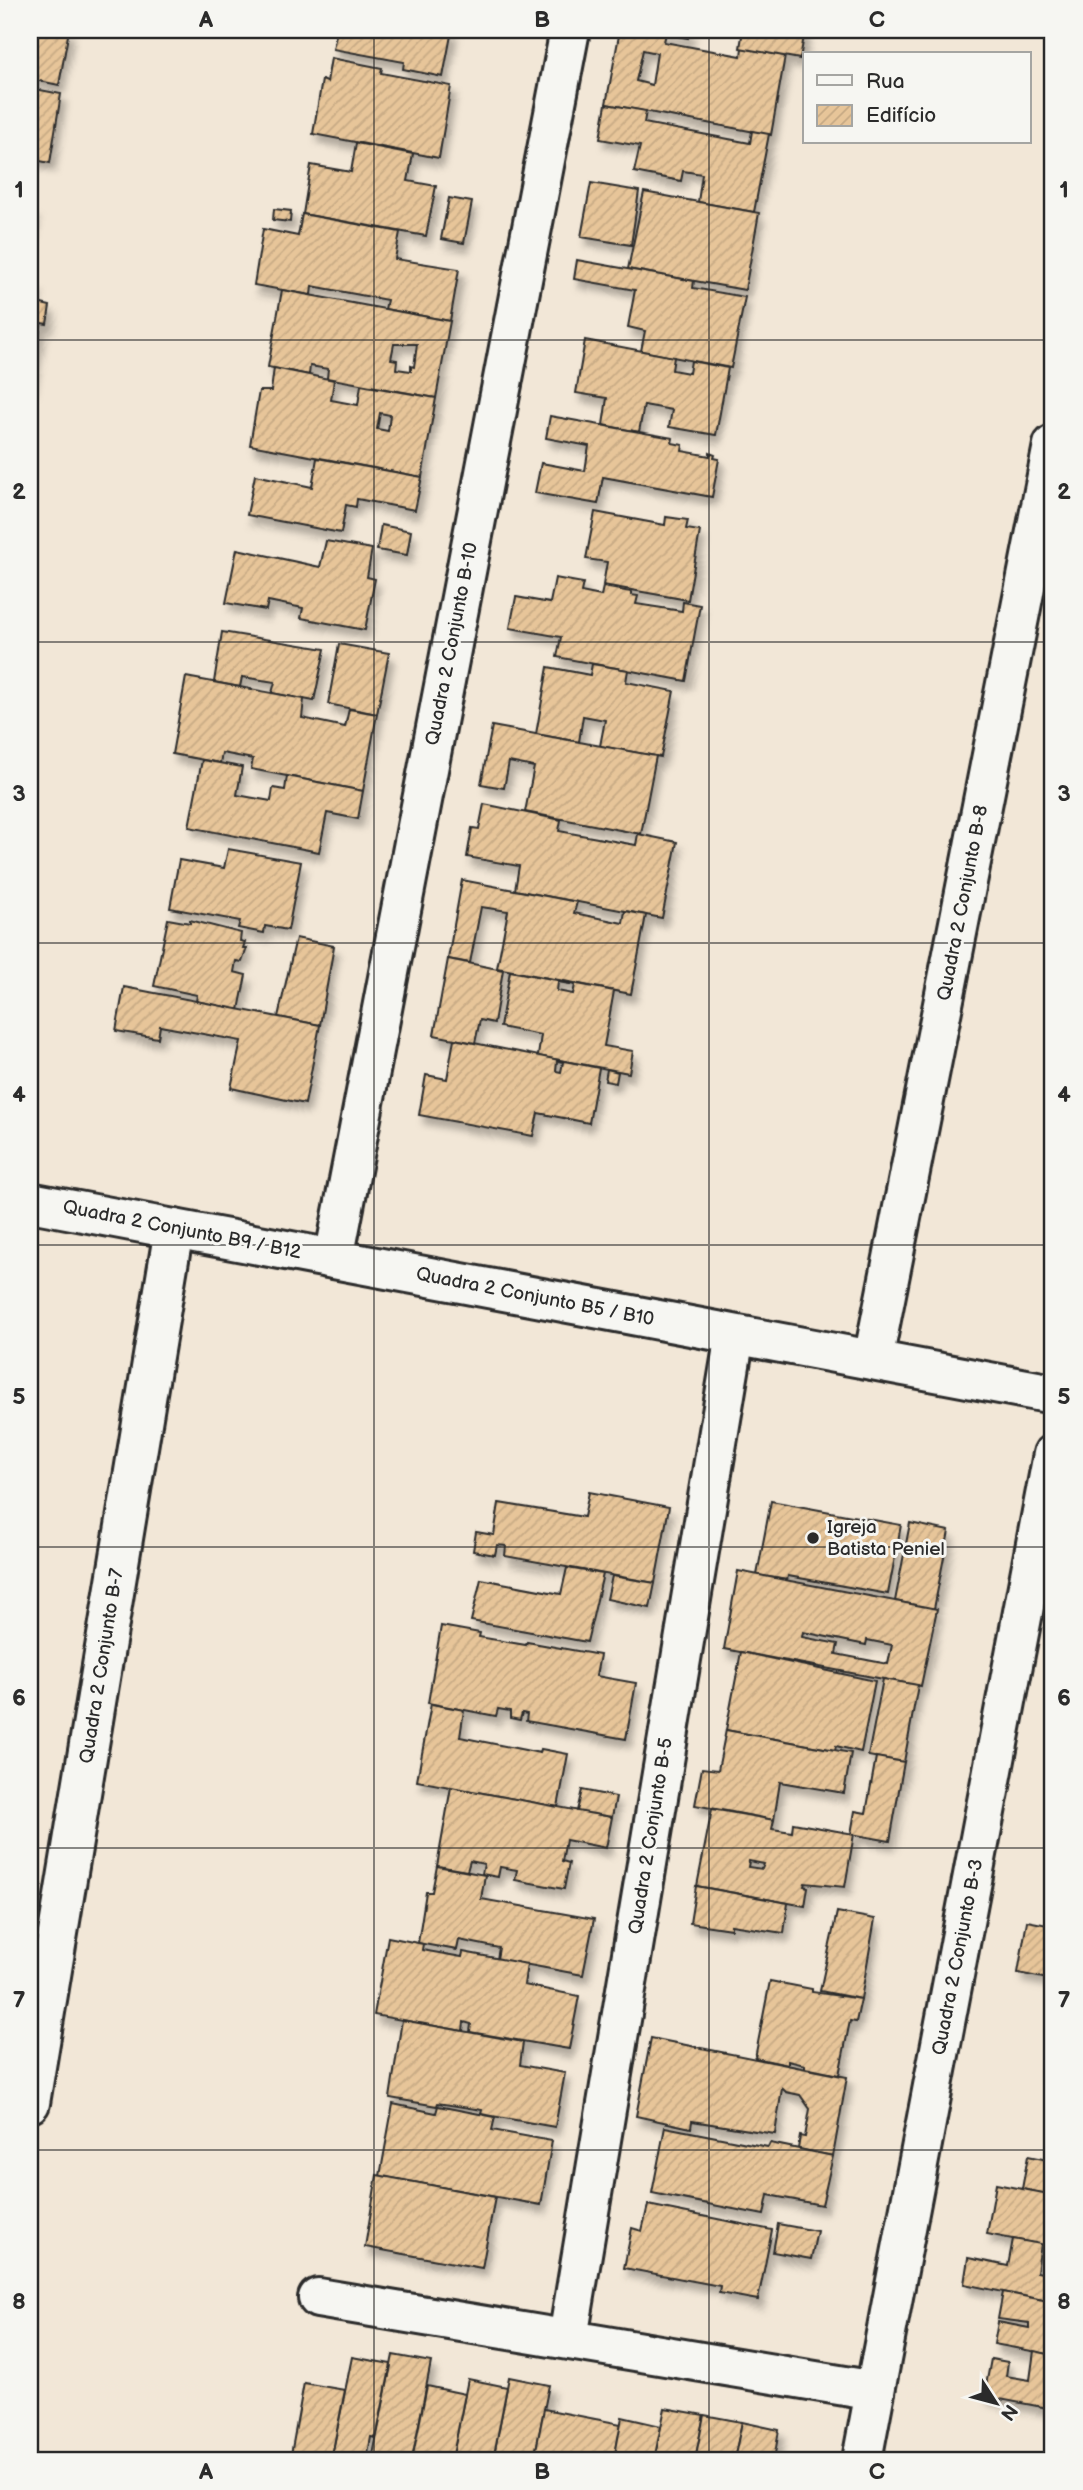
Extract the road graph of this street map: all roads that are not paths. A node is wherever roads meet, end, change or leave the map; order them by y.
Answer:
1 (570, 30) edge
2 (1053, 445) edge
3 (30, 1202) edge
4 (174, 1229) junction
5 (334, 1259) junction
6 (735, 1335) junction
7 (873, 1360) junction
8 (1053, 1394) edge
9 (1053, 1454) edge
10 (30, 2103) edge
11 (318, 2298) dead end
12 (568, 2338) junction
13 (875, 2391) junction
14 (862, 2460) edge

1 - 5 street, Quadra 2 Conjunto B-10
2 - 7 street, Quadra 2 Conjunto B-8
3 - 4 street, Quadra 2 Conjunto B9 / B12
4 - 5 street, Quadra 2 Conjunto B9 / B12
4 - 10 street, Quadra 2 Conjunto B-7
5 - 6 street, Quadra 2 Conjunto B5 / B10
6 - 7 street, Quadra 2 Conjunto B5 / B10
6 - 12 street, Quadra 2 Conjunto B-5
7 - 8 street, Quadra 2 Conjunto B5 / B10
9 - 13 street, Quadra 2 Conjunto B-3
11 - 12 street
12 - 13 street
13 - 14 street, Quadra 2 Conjunto B-3

